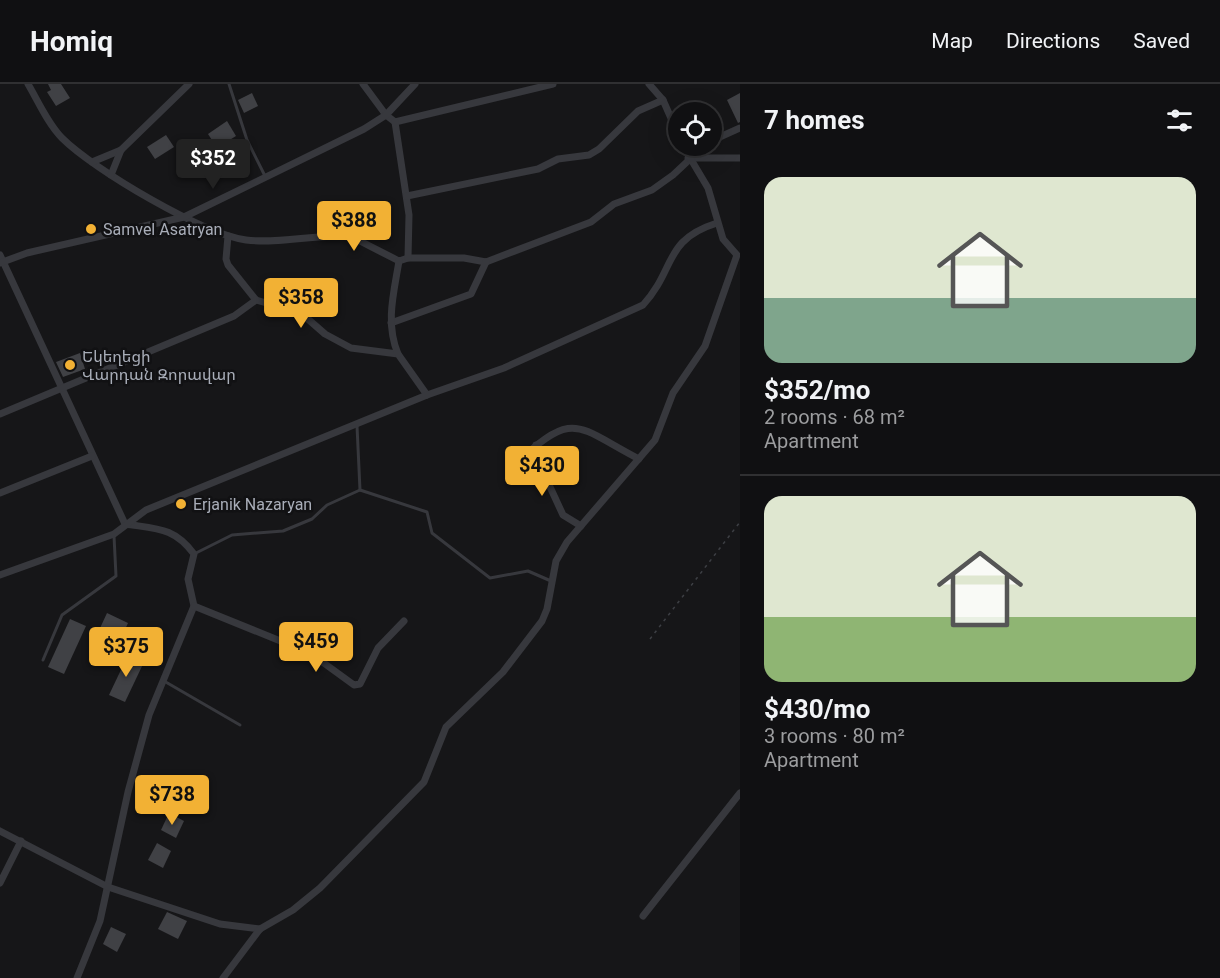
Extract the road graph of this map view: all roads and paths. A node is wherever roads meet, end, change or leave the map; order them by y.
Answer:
1 (28, 84) edge
2 (189, 84) edge
3 (229, 84) edge
4 (363, 84) edge
5 (415, 84) edge
6 (553, 84) edge
7 (650, 84) edge
8 (663, 99) junction
9 (668, 111) edge
10 (386, 115) junction
11 (395, 122) junction
12 (740, 128) edge
13 (722, 136) edge
14 (121, 150) junction
15 (691, 156) edge
16 (688, 158) junction
17 (740, 158) edge
18 (92, 162) junction
19 (111, 175) junction
20 (266, 178) junction
21 (407, 196) junction
22 (184, 217) junction
23 (717, 223) junction
24 (228, 236) junction
25 (0, 255) edge
26 (408, 258) junction
27 (399, 261) junction
28 (3, 262) edge
29 (486, 262) junction
30 (256, 300) junction
31 (391, 323) junction
32 (398, 354) junction
33 (62, 388) junction
34 (427, 395) junction
35 (0, 414) edge
36 (357, 425) junction
37 (536, 445) junction
38 (92, 456) junction
39 (639, 459) junction
40 (514, 465) dead end
41 (360, 490) junction
42 (0, 493) edge
43 (740, 522) edge
44 (125, 524) junction
45 (581, 526) junction
46 (114, 534) junction
47 (194, 554) junction
48 (0, 575) edge
49 (551, 581) junction
50 (194, 606) junction
51 (404, 621) dead end
52 (650, 639) dead end
53 (43, 660) dead end
54 (162, 681) junction
55 (240, 725) dead end
56 (740, 793) edge
57 (0, 831) edge
58 (21, 841) junction
59 (0, 883) edge
60 (108, 887) junction
61 (643, 916) dead end
62 (260, 929) junction
63 (77, 978) edge
64 (223, 978) edge

1 - 18 street
2 - 14 street
3 - 20 lane
4 - 10 street
5 - 10 street
6 - 11 street
7 - 8 street
8 - 9 street
8 - 21 street
10 - 11 street
10 - 20 street
11 - 21 street
12 - 13 street
14 - 18 street
14 - 19 street
15 - 16 street
16 - 17 street
16 - 23 street
16 - 29 street
18 - 19 street
19 - 22 street
20 - 22 street
21 - 26 street
22 - 24 street
22 - 28 street
23 - 34 street
23 - 39 street
24 - 27 street
24 - 30 street
25 - 28 street
26 - 27 street
26 - 29 street
27 - 31 street
28 - 33 street
29 - 31 street
30 - 32 street
30 - 33 street
31 - 32 street
32 - 34 street
33 - 35 street
33 - 38 street
34 - 36 street
36 - 41 lane
36 - 44 street
37 - 39 street
37 - 40 street
37 - 45 street
38 - 42 street
38 - 44 street
39 - 45 street
41 - 47 lane
41 - 49 lane
43 - 52 path
44 - 46 street
44 - 47 street
45 - 49 street
46 - 48 street
46 - 53 lane
47 - 50 street
49 - 62 street
50 - 51 street
50 - 54 street
54 - 55 lane
54 - 60 street
56 - 61 street
57 - 58 street
58 - 59 street
58 - 60 street
60 - 62 street
60 - 63 street
62 - 64 street

